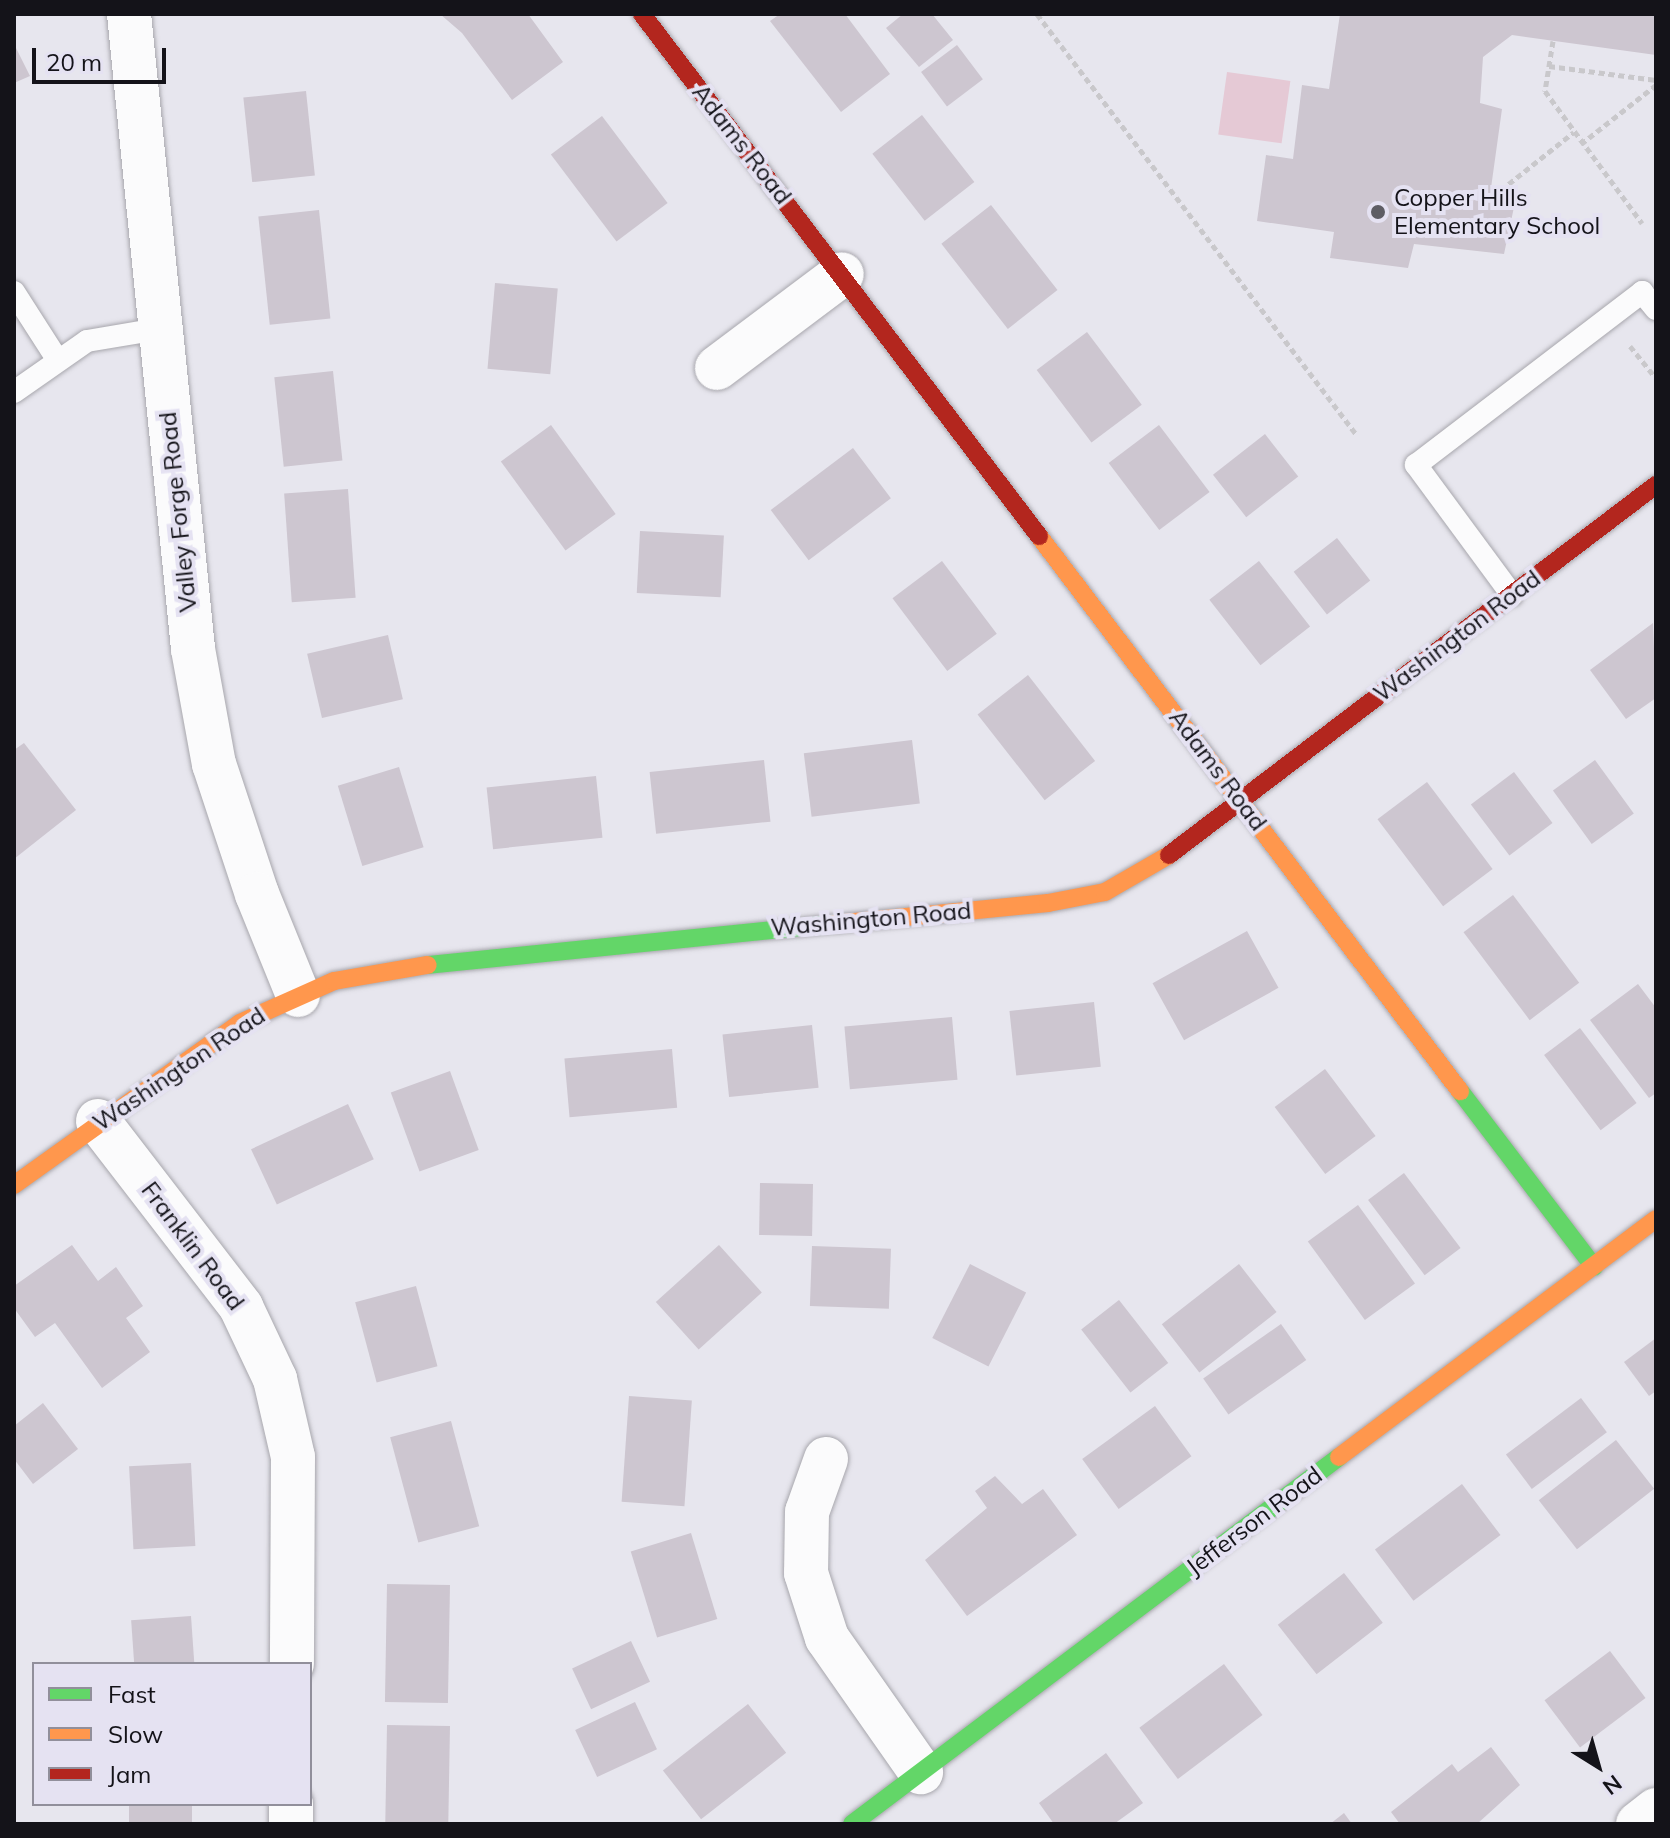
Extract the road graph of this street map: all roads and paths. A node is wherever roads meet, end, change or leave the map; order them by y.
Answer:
1 (129, 14) edge
2 (642, 14) edge
3 (1037, 14) edge
4 (1553, 41) dead end
5 (1549, 66) junction
6 (1656, 82) edge
7 (1574, 132) junction
8 (1581, 144) junction
9 (1501, 190) dead end
10 (1642, 223) dead end
11 (842, 274) junction
12 (14, 292) edge
13 (1656, 309) edge
14 (159, 329) junction
15 (1630, 346) dead end
16 (57, 359) junction
17 (717, 368) dead end
18 (1655, 377) edge
19 (14, 392) edge
20 (1356, 434) dead end
21 (1656, 485) edge
22 (1512, 595) junction
23 (1242, 800) junction
24 (298, 995) junction
25 (98, 1121) junction
26 (14, 1185) edge
27 (1656, 1219) edge
28 (1594, 1267) junction
29 (826, 1459) dead end
30 (292, 1662) edge
31 (921, 1772) junction
32 (1656, 1810) edge
33 (852, 1824) edge
34 (1638, 1824) edge

1 - 14 street, Valley Forge Road
2 - 11 street, Adams Road
3 - 20 path
4 - 5 path
5 - 6 path
5 - 7 path
6 - 8 path
7 - 8 path
7 - 9 path
8 - 10 path
11 - 17 street
11 - 23 street, Adams Road
12 - 16 lane
13 - 22 lane
14 - 16 lane
14 - 24 street, Valley Forge Road
15 - 18 path
16 - 19 lane
21 - 22 street, Washington Road
22 - 23 street, Washington Road
23 - 24 street, Washington Road
23 - 28 street, Adams Road
24 - 25 street, Washington Road
25 - 26 street, Washington Road
25 - 30 street, Franklin Road
27 - 28 street, Jefferson Road
28 - 31 street, Jefferson Road
29 - 31 street
31 - 33 street, Jefferson Road
32 - 34 street

